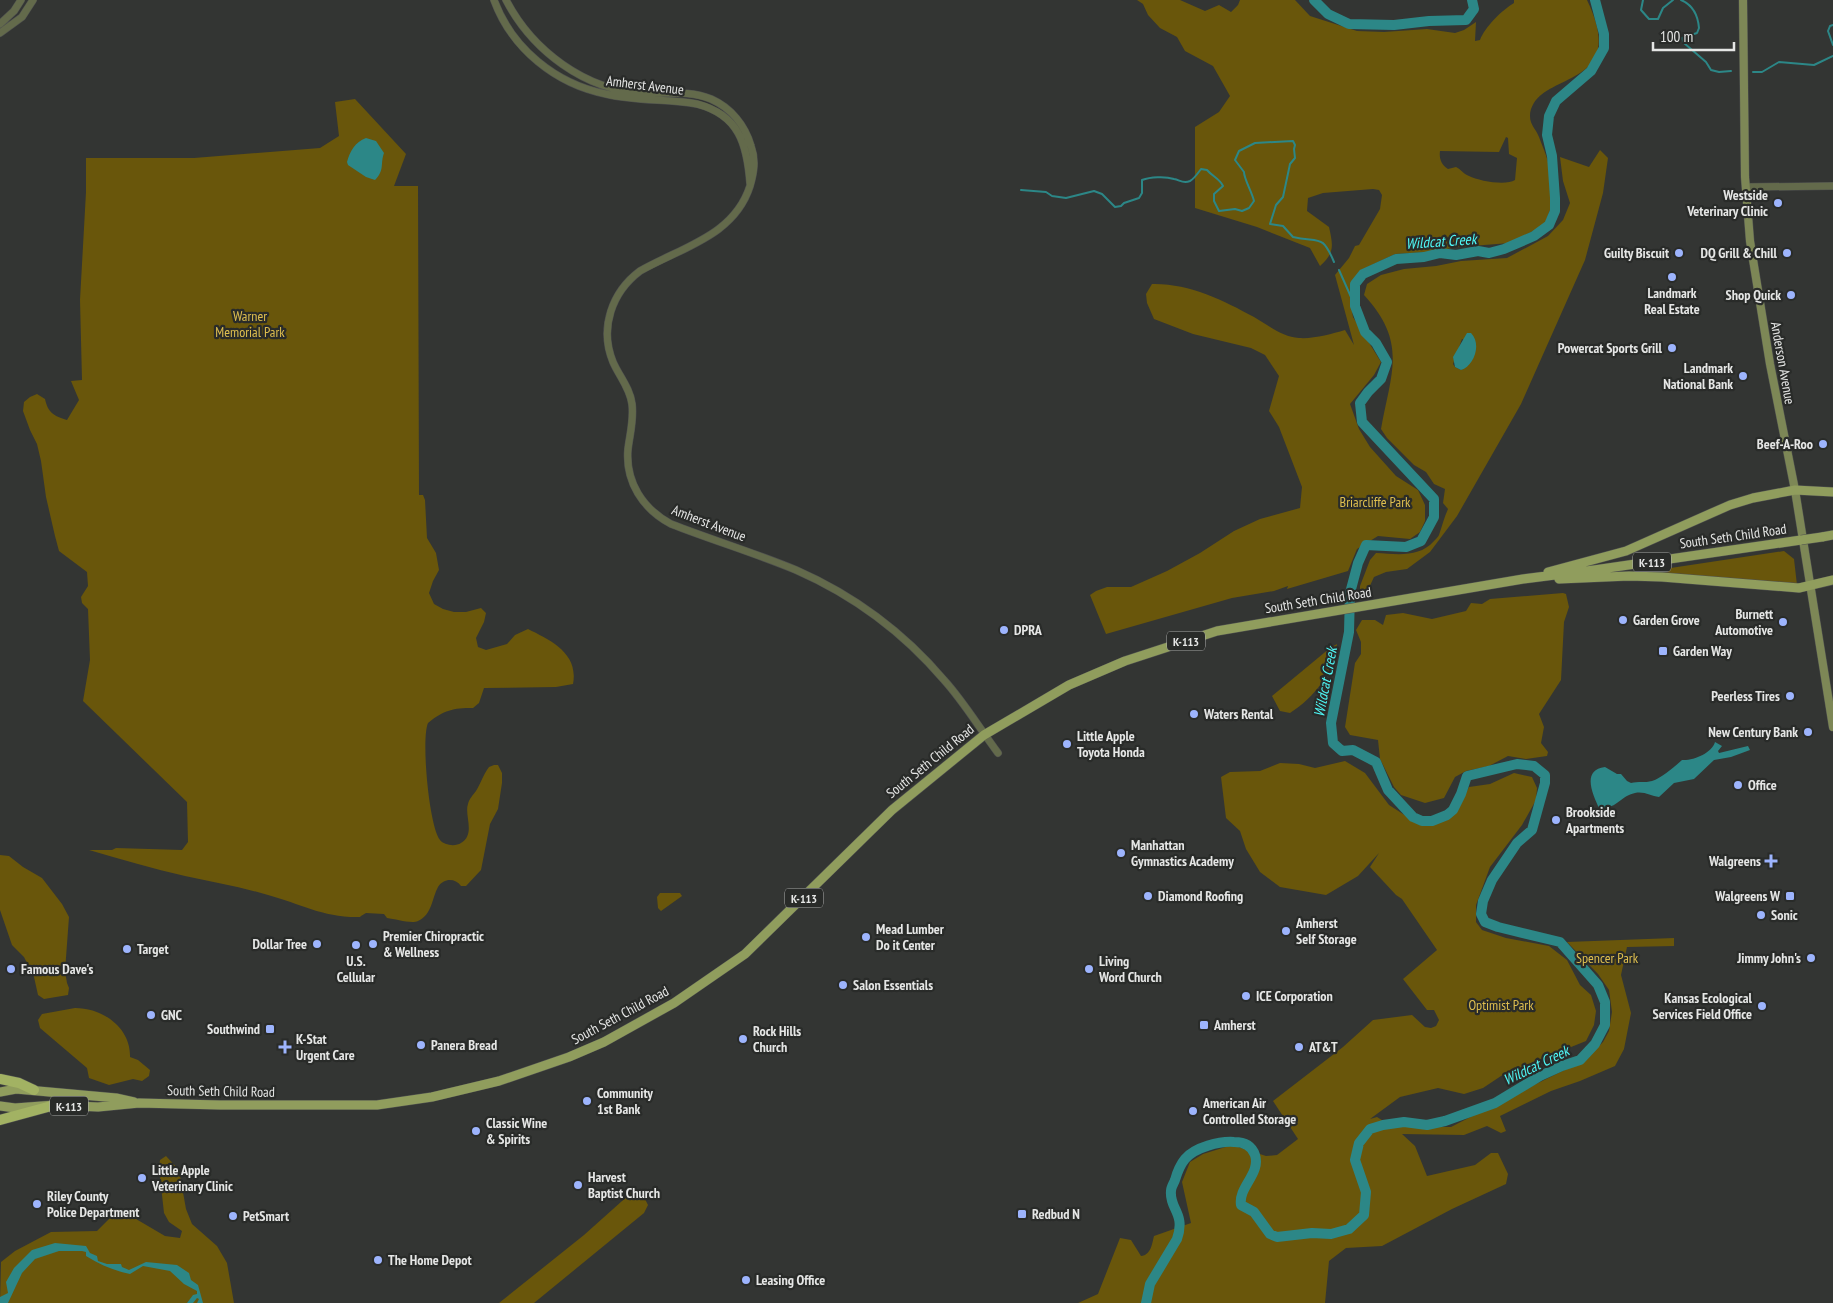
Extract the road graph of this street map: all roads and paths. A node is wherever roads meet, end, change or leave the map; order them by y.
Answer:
1 (21, 0) edge
2 (33, 0) edge
3 (494, 0) edge
4 (506, 0) edge
5 (1742, 0) edge
6 (0, 24) edge
7 (0, 33) edge
8 (750, 186) junction
9 (1833, 186) edge
10 (1746, 187) junction
11 (1795, 490) junction
12 (1833, 492) edge
13 (1833, 535) edge
14 (1523, 579) junction
15 (1833, 580) edge
16 (1810, 586) junction
17 (1833, 727) edge
18 (984, 735) junction
19 (998, 754) dead end
20 (0, 1079) edge
21 (34, 1090) junction
22 (0, 1092) edge
23 (139, 1103) junction
24 (55, 1105) junction
25 (0, 1106) edge
26 (0, 1120) edge

1 - 6 street
2 - 7 street
3 - 8 street, Amherst Avenue
4 - 8 street, Amherst Avenue
5 - 10 main road, Anderson Avenue
8 - 18 street, Amherst Avenue
9 - 10 street
10 - 11 main road, Anderson Avenue
11 - 12 main road
11 - 14 main road
11 - 16 main road, Anderson Avenue
13 - 14 main road, South Seth Child Road / K-113, bridge
14 - 16 main road
14 - 18 main road, South Seth Child Road / K-113
15 - 16 main road
16 - 17 main road, Anderson Avenue
18 - 19 street, Amherst Avenue
18 - 23 main road, South Seth Child Road / K-113
20 - 21 highway
21 - 22 main road, South Seth Child Road / K-113
21 - 23 main road, South Seth Child Road / K-113
23 - 24 main road, South Seth Child Road / K-113
24 - 25 main road, South Seth Child Road / K-113
24 - 26 highway

